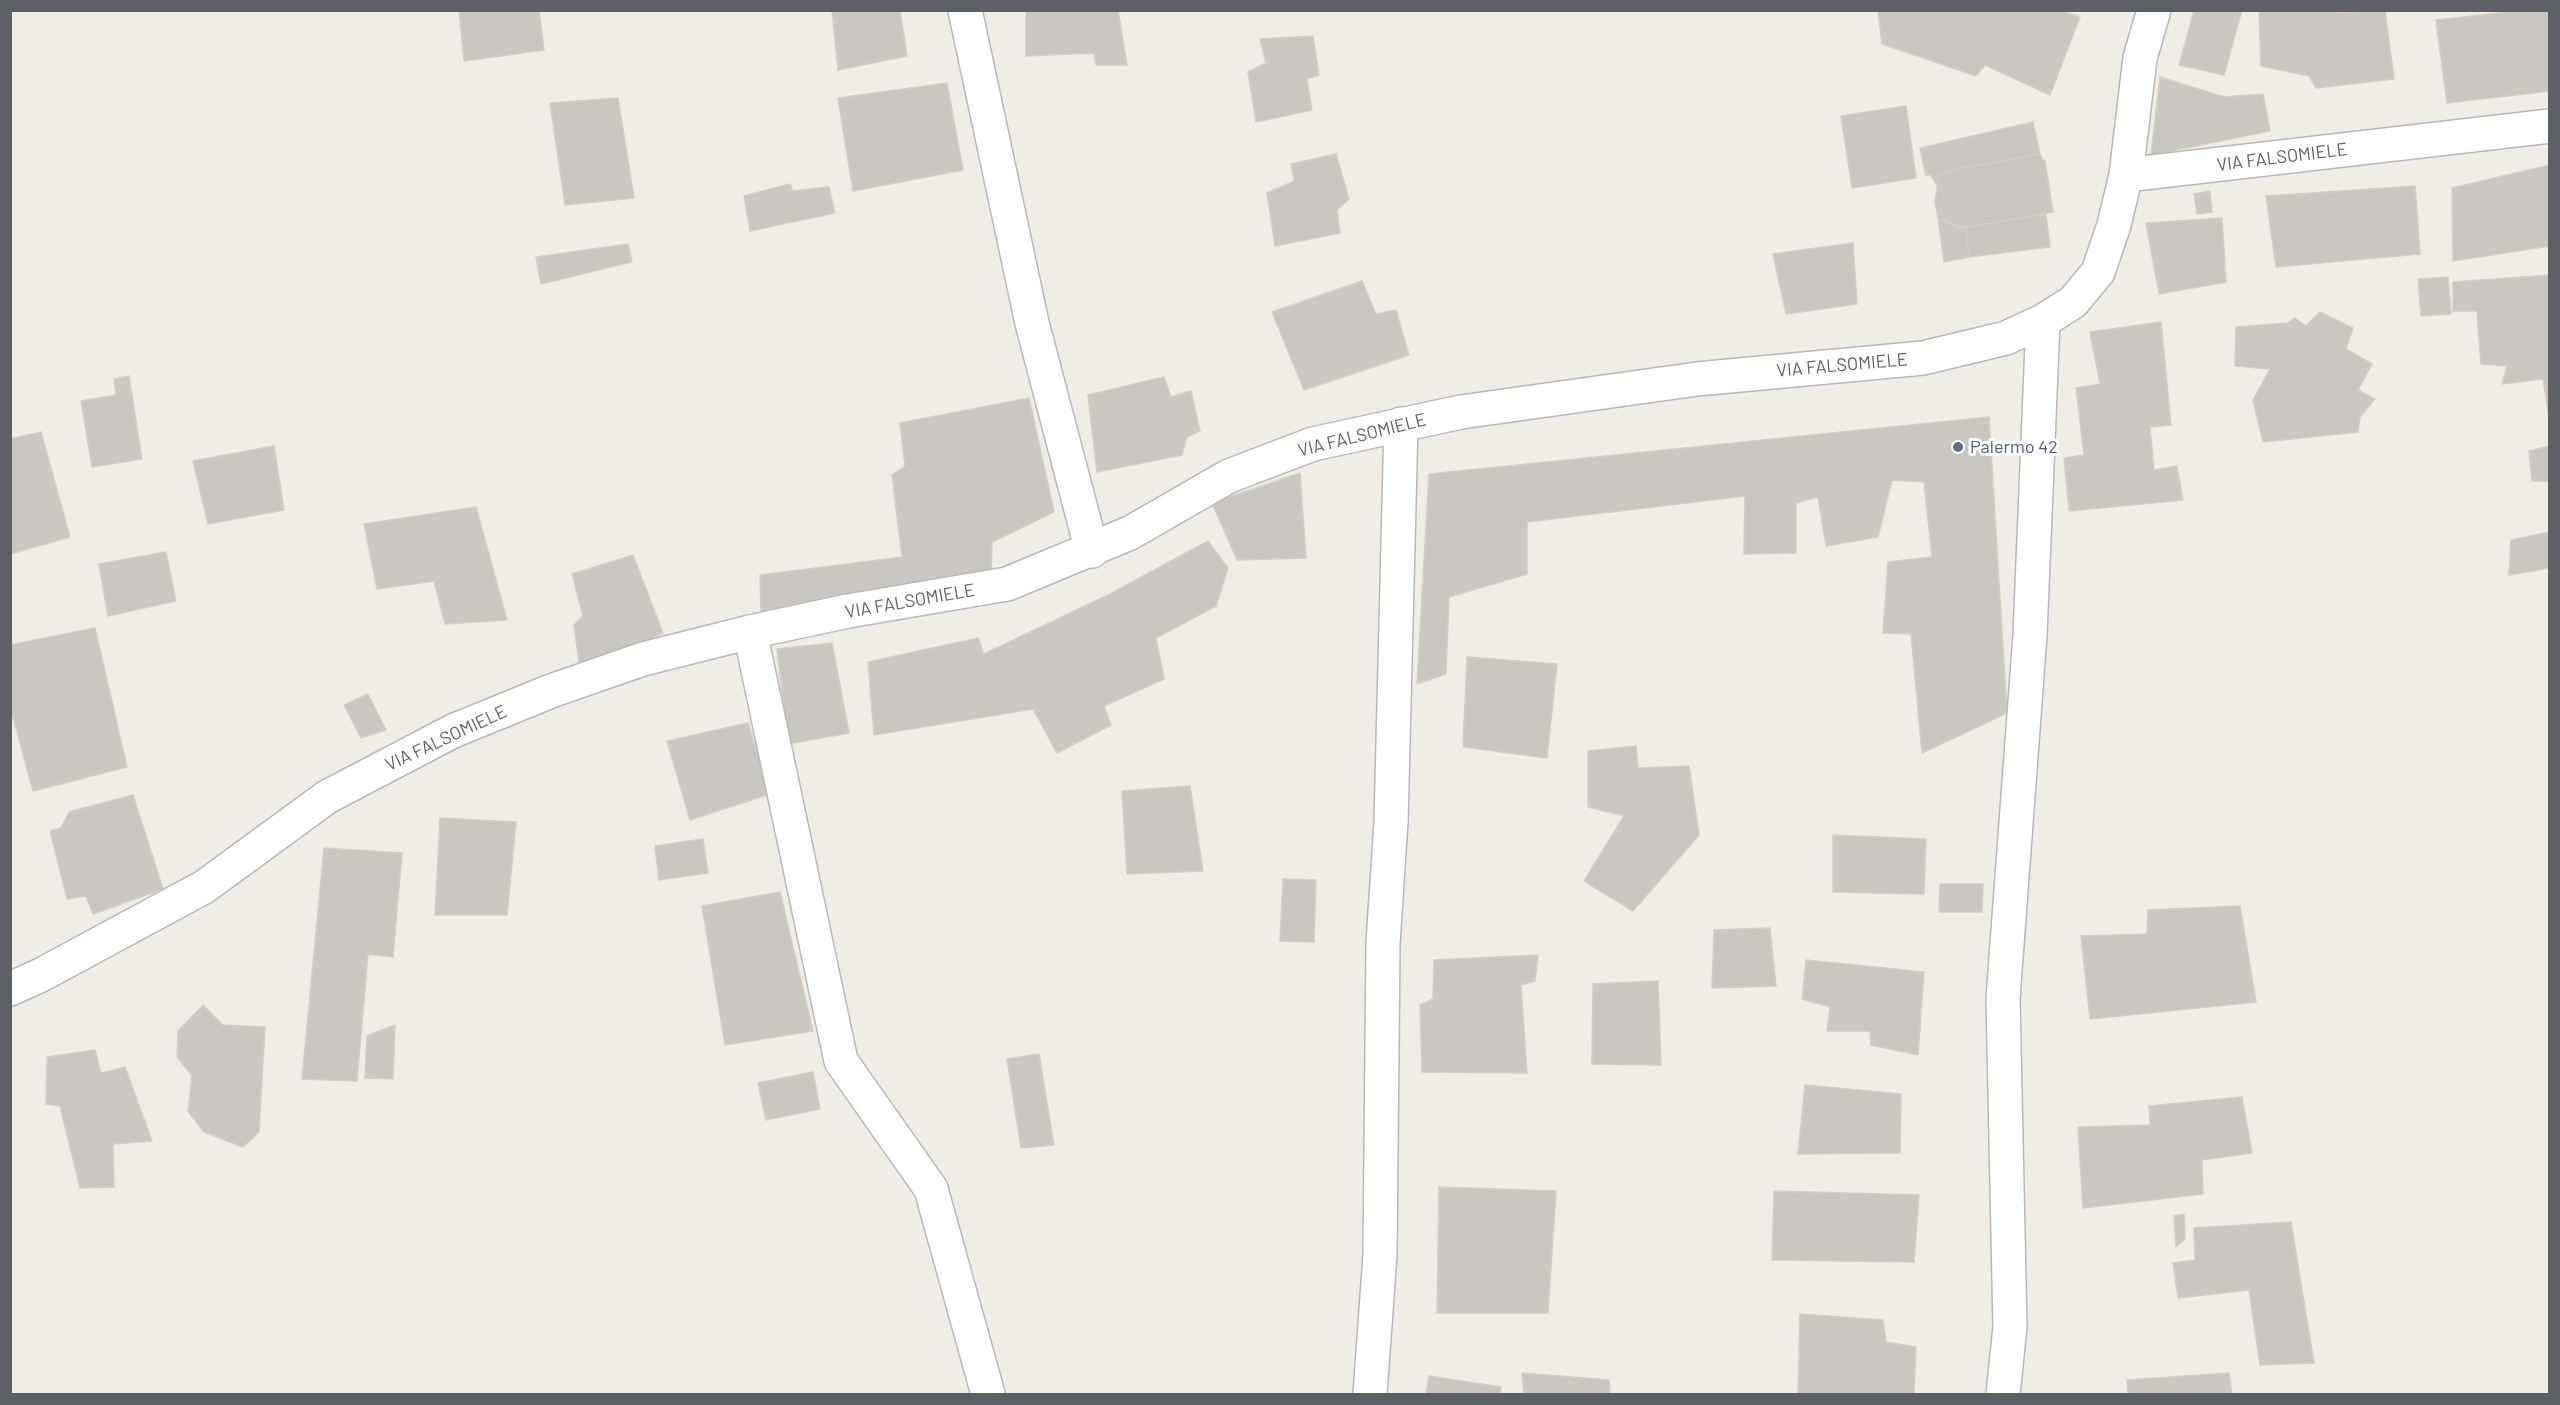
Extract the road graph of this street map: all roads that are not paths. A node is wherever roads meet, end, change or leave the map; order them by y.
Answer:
1 (965, 10) edge
2 (2154, 10) edge
3 (2550, 126) edge
4 (2126, 175) junction
5 (2043, 321) junction
6 (1401, 424) junction
7 (1092, 551) junction
8 (750, 632) junction
9 (10, 989) edge
10 (988, 1395) edge
11 (1370, 1395) edge
12 (2003, 1395) edge

1 - 7 street
2 - 4 street
3 - 4 street, VIA FALSOMIELE
4 - 5 street, VIA FALSOMIELE
5 - 6 street, VIA FALSOMIELE
5 - 12 street
6 - 7 street, VIA FALSOMIELE
6 - 11 street
7 - 8 street, VIA FALSOMIELE
8 - 9 street, VIA FALSOMIELE
8 - 10 street

